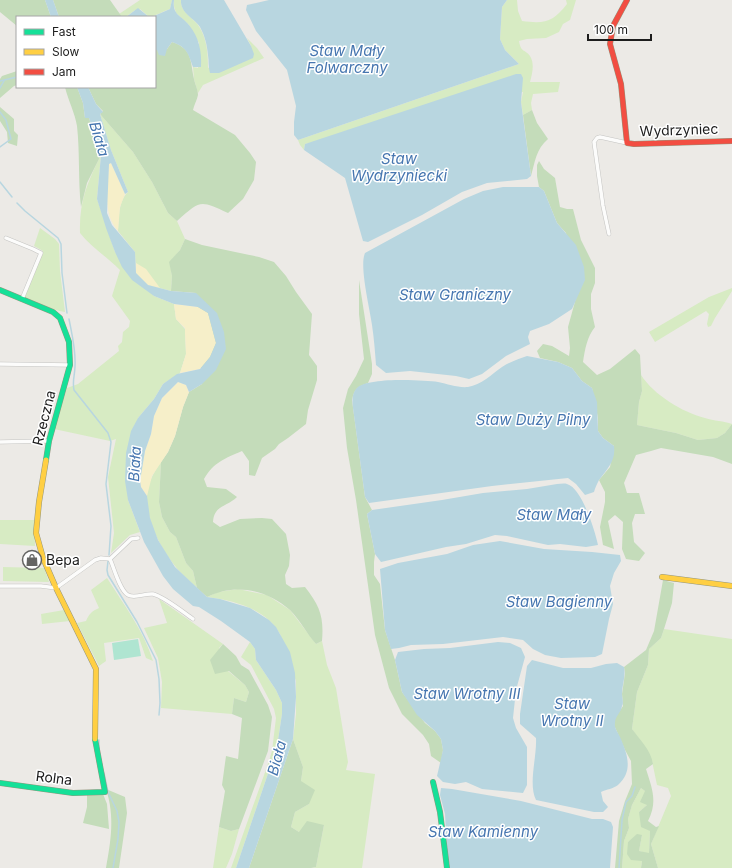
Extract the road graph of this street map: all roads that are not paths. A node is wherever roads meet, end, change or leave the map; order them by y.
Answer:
1 (627, 0) edge
2 (732, 141) edge
3 (627, 143) junction
4 (609, 234) dead end
5 (6, 238) dead end
6 (0, 290) edge
7 (22, 299) junction
8 (0, 364) edge
9 (70, 365) junction
10 (0, 442) edge
11 (49, 442) junction
12 (138, 538) dead end
13 (110, 559) junction
14 (662, 577) dead end
15 (0, 586) edge
16 (732, 586) edge
17 (56, 588) junction
18 (193, 619) dead end
19 (433, 782) dead end
20 (0, 783) edge
21 (105, 792) joint
22 (447, 868) edge

1 - 3 street, Wydrzyniec
2 - 3 street, Wydrzyniec
3 - 4 street, Wydrzyniec
5 - 7 street
6 - 7 street, Rzeczna
7 - 9 street, Rzeczna
8 - 9 street
9 - 11 street, Rzeczna
10 - 11 street
11 - 17 street, Rzeczna
12 - 13 street
13 - 17 street
13 - 18 street
14 - 16 street
15 - 17 street
17 - 21 street, Rzeczna
19 - 22 street
20 - 21 street, Rolna

